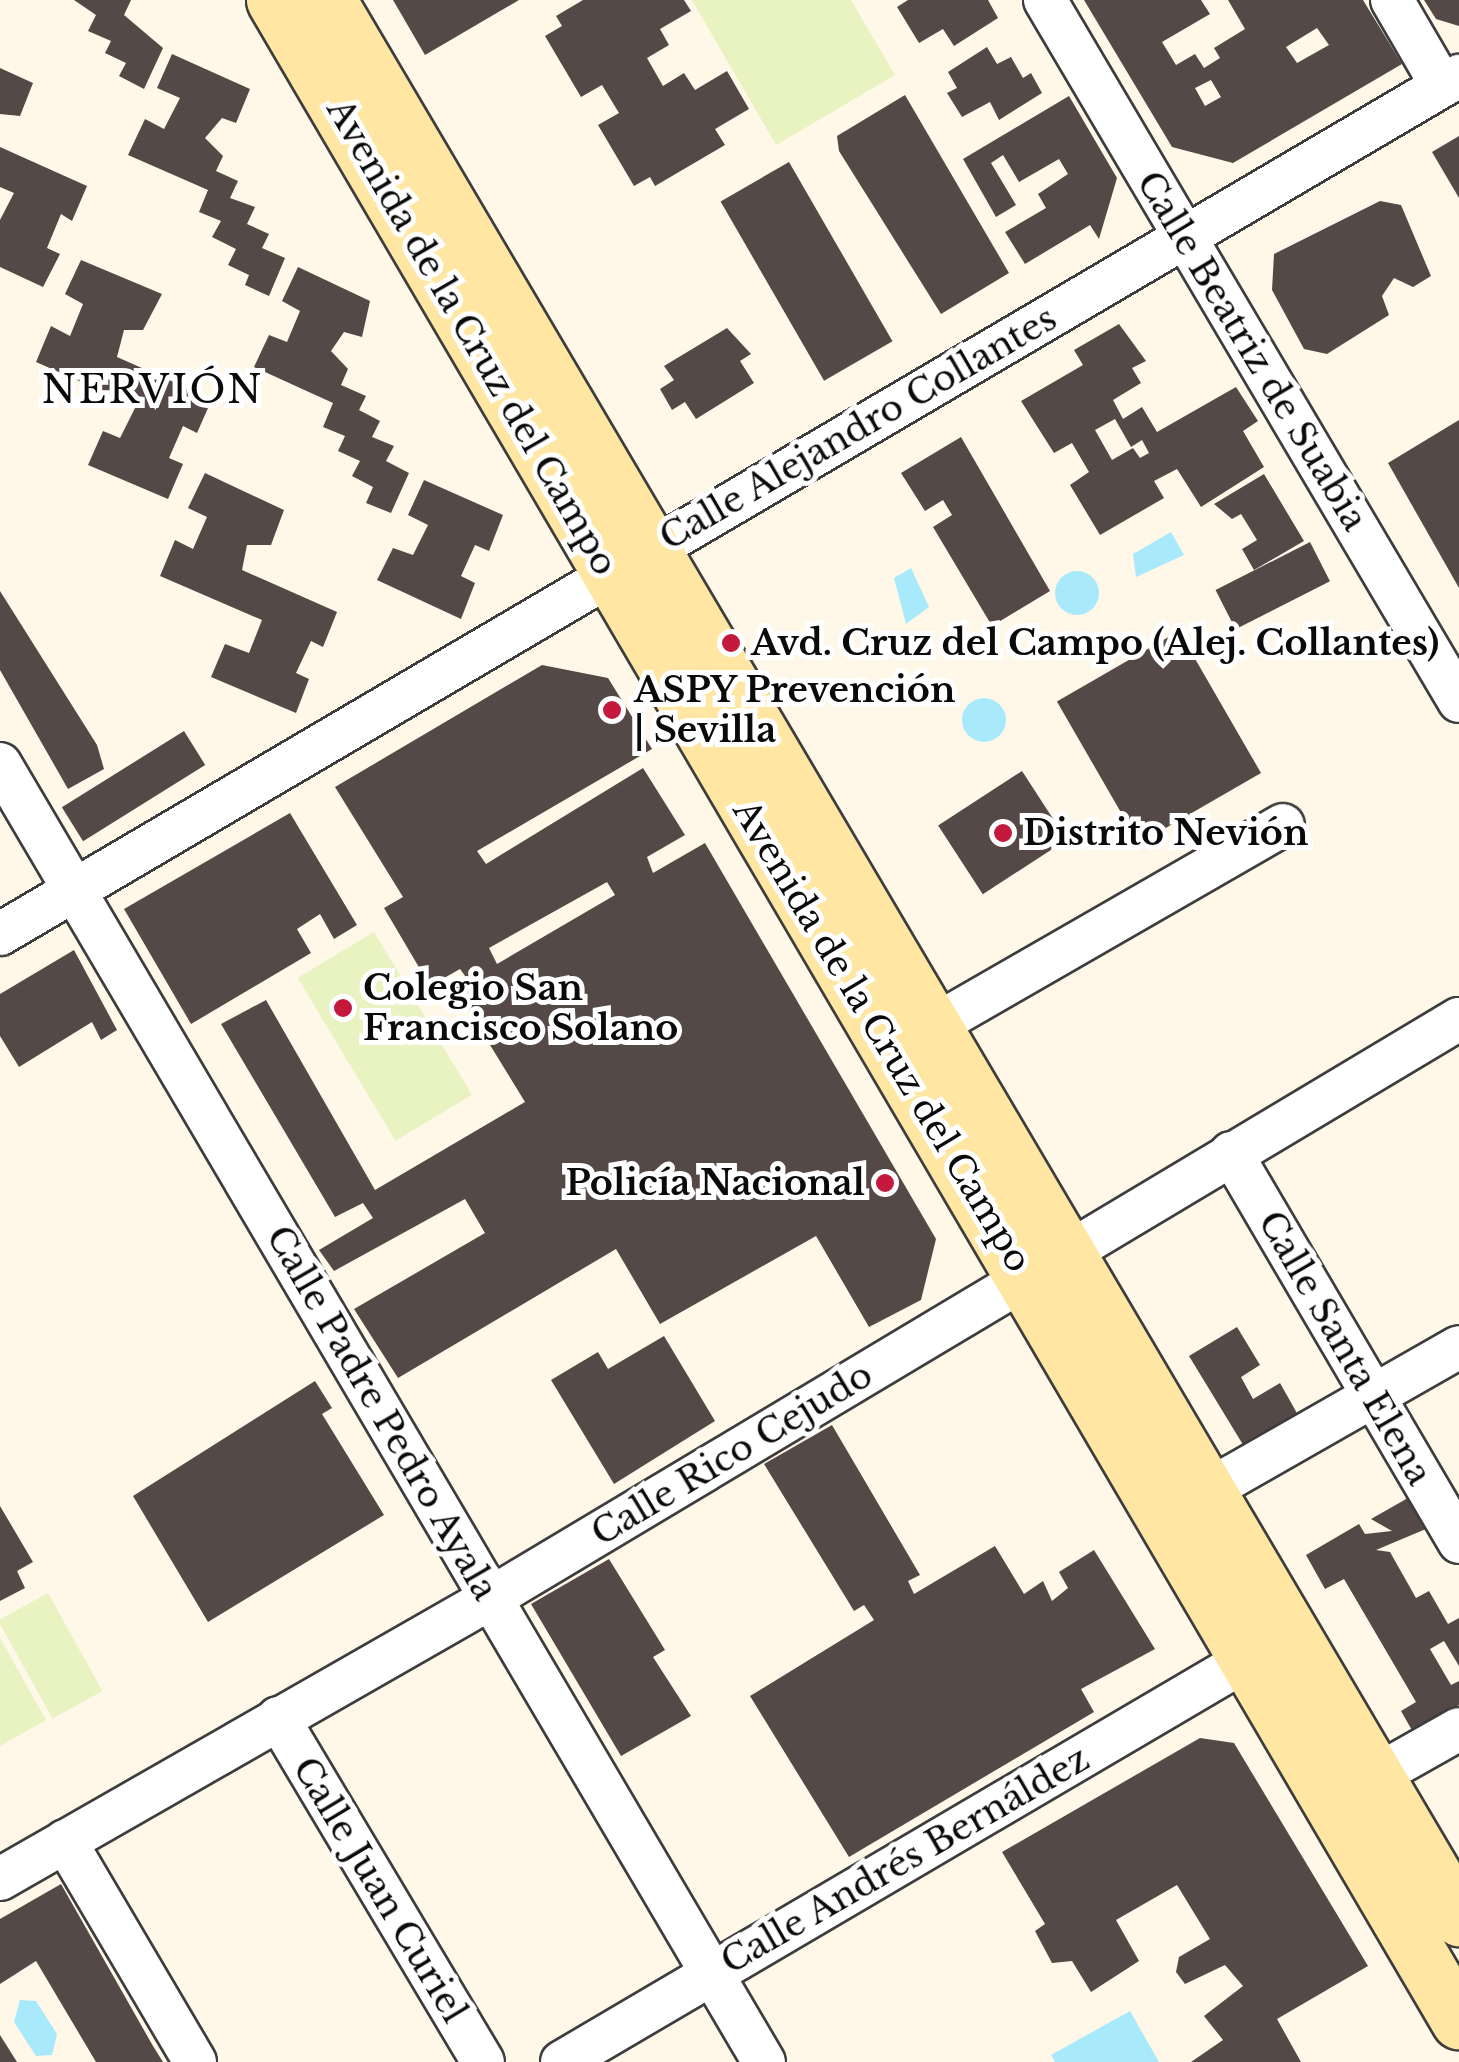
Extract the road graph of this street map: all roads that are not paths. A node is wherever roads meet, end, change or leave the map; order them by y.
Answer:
1 (274, 0) edge
2 (328, 0) edge
3 (1045, 0) edge
4 (1392, 0) edge
5 (1450, 81) edge
6 (1184, 237) junction
7 (630, 561) junction
8 (1459, 701) edge
9 (0, 764) edge
10 (1283, 825) dead end
11 (74, 890) junction
12 (0, 934) edge
13 (1459, 1019) edge
14 (930, 1028) junction
15 (1231, 1153) junction
16 (1044, 1266) junction
17 (1459, 1346) edge
18 (1373, 1396) junction
19 (1205, 1492) junction
20 (1459, 1542) edge
21 (490, 1598) junction
22 (1248, 1659) junction
23 (278, 1718) junction
24 (1459, 1729) edge
25 (1376, 1776) junction
26 (65, 1841) junction
27 (0, 1879) edge
28 (1459, 1918) edge
29 (712, 1974) junction
30 (1459, 2020) edge
31 (195, 2062) edge
32 (483, 2062) edge
33 (562, 2062) edge
34 (764, 2062) edge

1 - 7 main road, Avenida de la Cruz del Campo
2 - 7 main road, Avenida de la Cruz del Campo
3 - 6 street, Calle Beatriz de Suabia
4 - 5 street
5 - 6 street, Calle Alejandro Collantes
6 - 7 street, Calle Alejandro Collantes
6 - 8 street, Calle Beatriz de Suabia
7 - 11 street, Calle Alejandro Collantes
7 - 14 main road, Avenida de la Cruz del Campo
7 - 16 main road, Avenida de la Cruz del Campo
9 - 11 street, Calle Padre Pedro Ayala
10 - 14 street
11 - 12 street, Calle Alejandro Collantes
11 - 21 street, Calle Padre Pedro Ayala
13 - 15 street, Calle Rico Cejudo
14 - 16 main road, Avenida de la Cruz del Campo
15 - 16 street, Calle Rico Cejudo
15 - 18 street, Calle Santa Elena
16 - 19 main road, Avenida de la Cruz del Campo
16 - 21 street, Calle Rico Cejudo
16 - 22 main road, Avenida de la Cruz del Campo
17 - 18 street
18 - 19 street
18 - 20 street, Calle Santa Elena
19 - 25 main road, Avenida de la Cruz del Campo
21 - 23 street, Calle Rico Cejudo
21 - 29 street, Calle Padre Pedro Ayala
22 - 29 street, Calle Andrés Bernáldez
22 - 30 main road, Avenida de la Cruz del Campo
23 - 26 street, Calle Rico Cejudo
23 - 32 street, Calle Juan Curiel
24 - 25 street
25 - 28 main road, Avenida de la Cruz del Campo
26 - 27 street, Calle Rico Cejudo
26 - 31 street
29 - 33 street, Calle Andrés Bernáldez
29 - 34 street, Calle Padre Pedro Ayala

